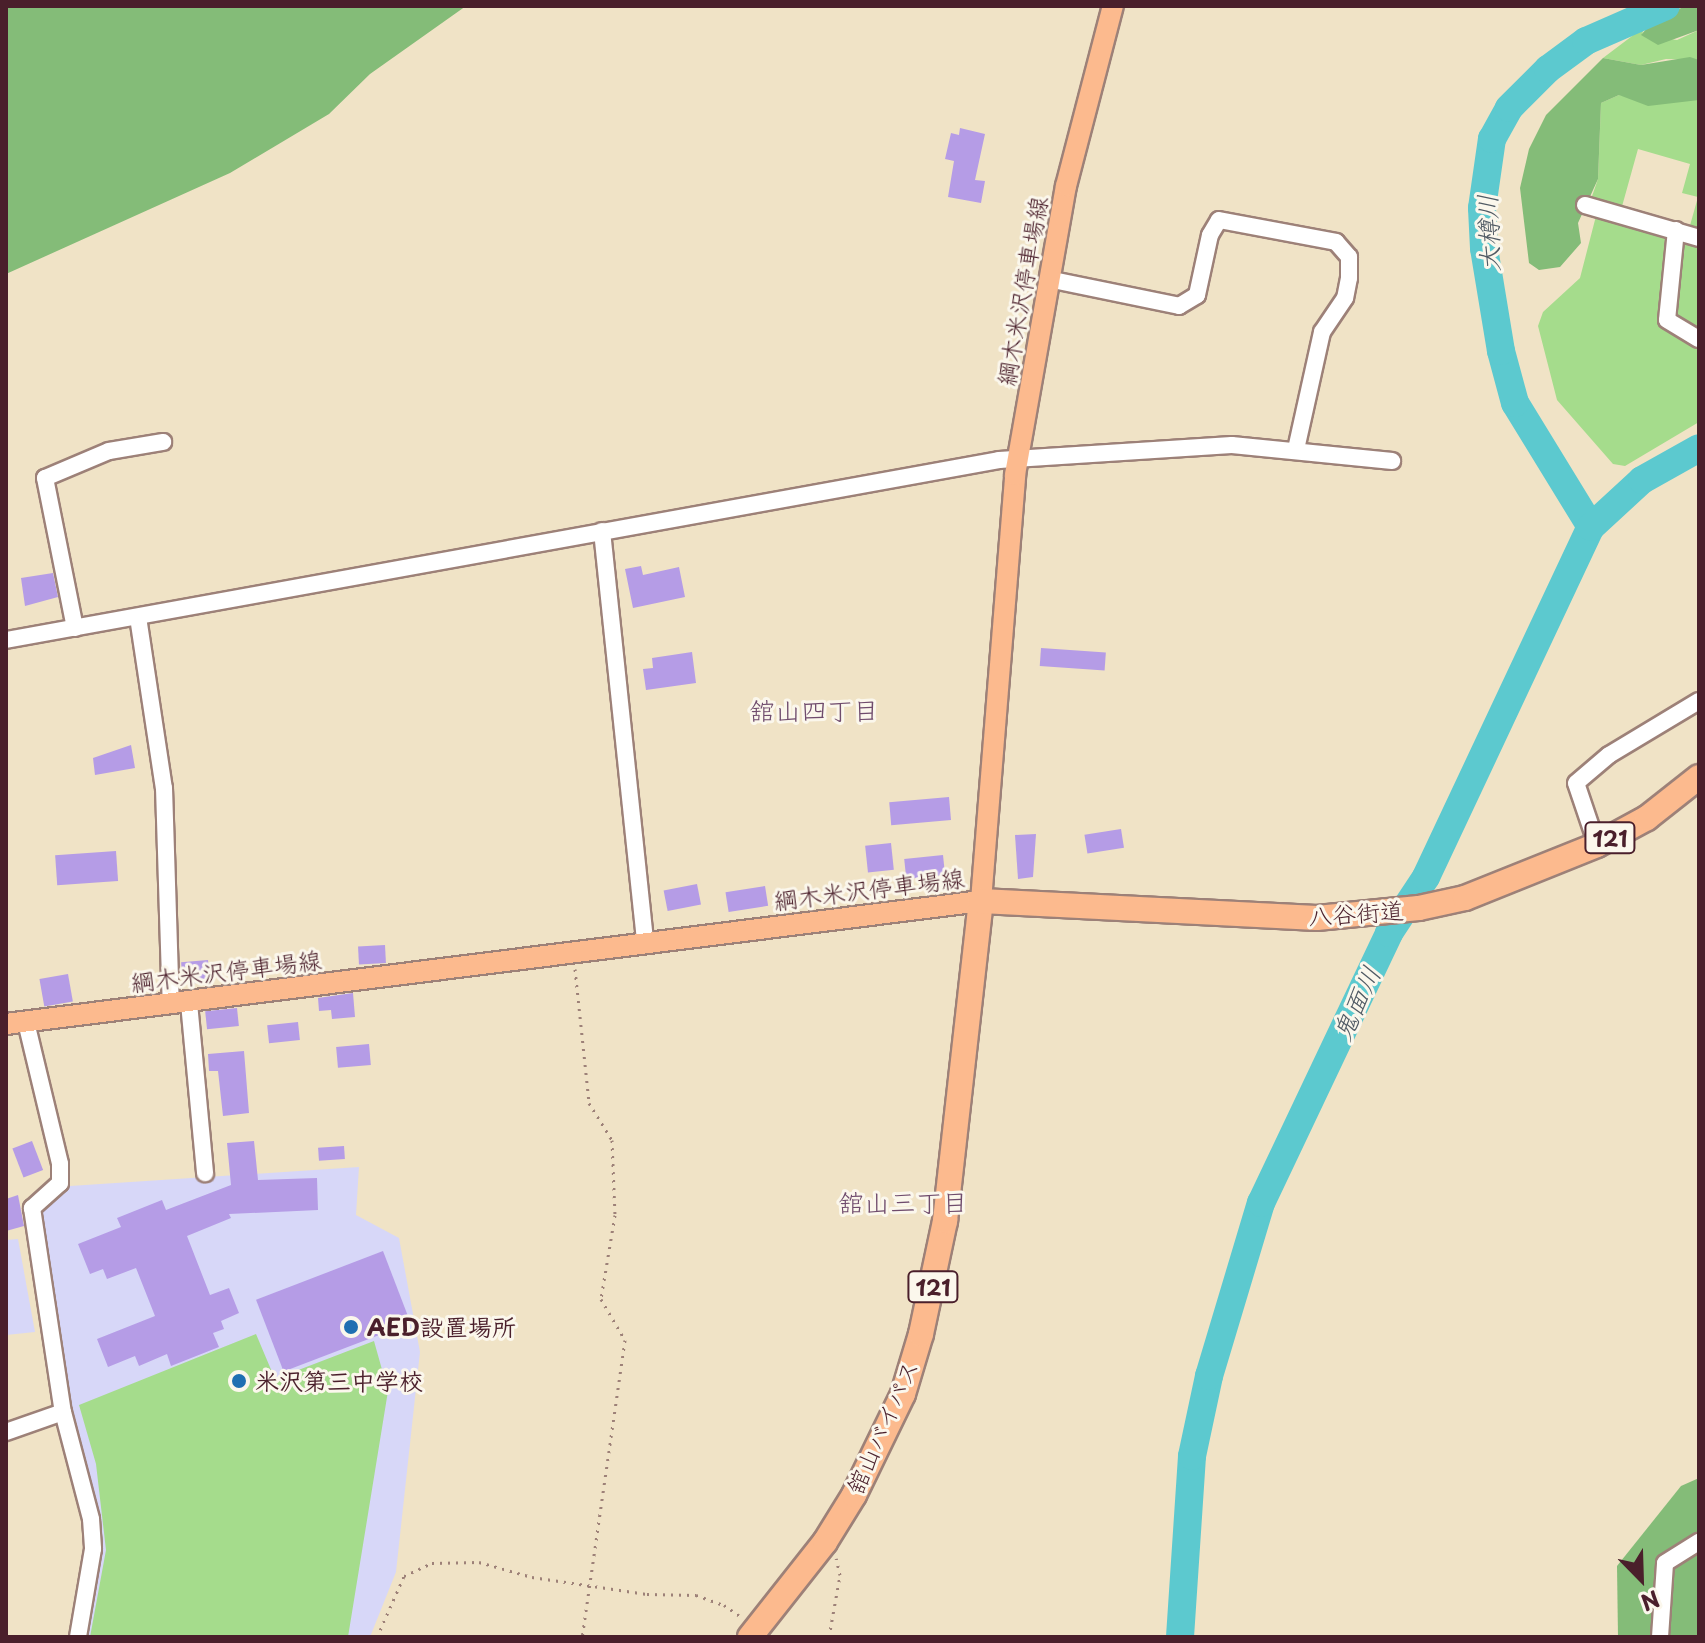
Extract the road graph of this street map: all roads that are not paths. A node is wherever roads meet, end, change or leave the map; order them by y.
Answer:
1 (1113, 6) edge
2 (1585, 205) dead end
3 (1676, 230) junction
4 (1699, 238) edge
5 (1048, 279) junction
6 (1699, 339) edge
7 (163, 442) dead end
8 (1296, 449) junction
9 (1020, 459) junction
10 (1392, 461) dead end
11 (602, 531) junction
12 (138, 617) junction
13 (75, 628) junction
14 (6, 640) edge
15 (1699, 701) edge
16 (1699, 777) edge
17 (1597, 845) junction
18 (981, 901) junction
19 (645, 943) junction
20 (180, 1004) junction
21 (16, 1023) edge
22 (205, 1173) dead end
23 (63, 1412) junction
24 (6, 1432) edge
25 (1699, 1542) edge
26 (753, 1633) edge
27 (78, 1637) edge
28 (1660, 1637) edge

1 - 5 main road, 綱木米沢停車場線
2 - 3 street
3 - 4 street
3 - 6 street
5 - 8 street
5 - 9 main road, 綱木米沢停車場線
7 - 13 street
8 - 9 street
8 - 10 street
9 - 11 street
9 - 18 main road, 綱木米沢停車場線
11 - 12 street
11 - 19 street
12 - 13 street
12 - 20 street
13 - 14 street
15 - 17 street
16 - 17 highway, 八谷街道 / 121
17 - 18 highway, 八谷街道 / 121
18 - 19 main road, 綱木米沢停車場線
18 - 26 highway, 舘山バイパス / 121
19 - 20 main road, 綱木米沢停車場線
20 - 21 main road, 綱木米沢停車場線
20 - 22 street
21 - 23 street
23 - 24 street
23 - 27 street
25 - 28 street

